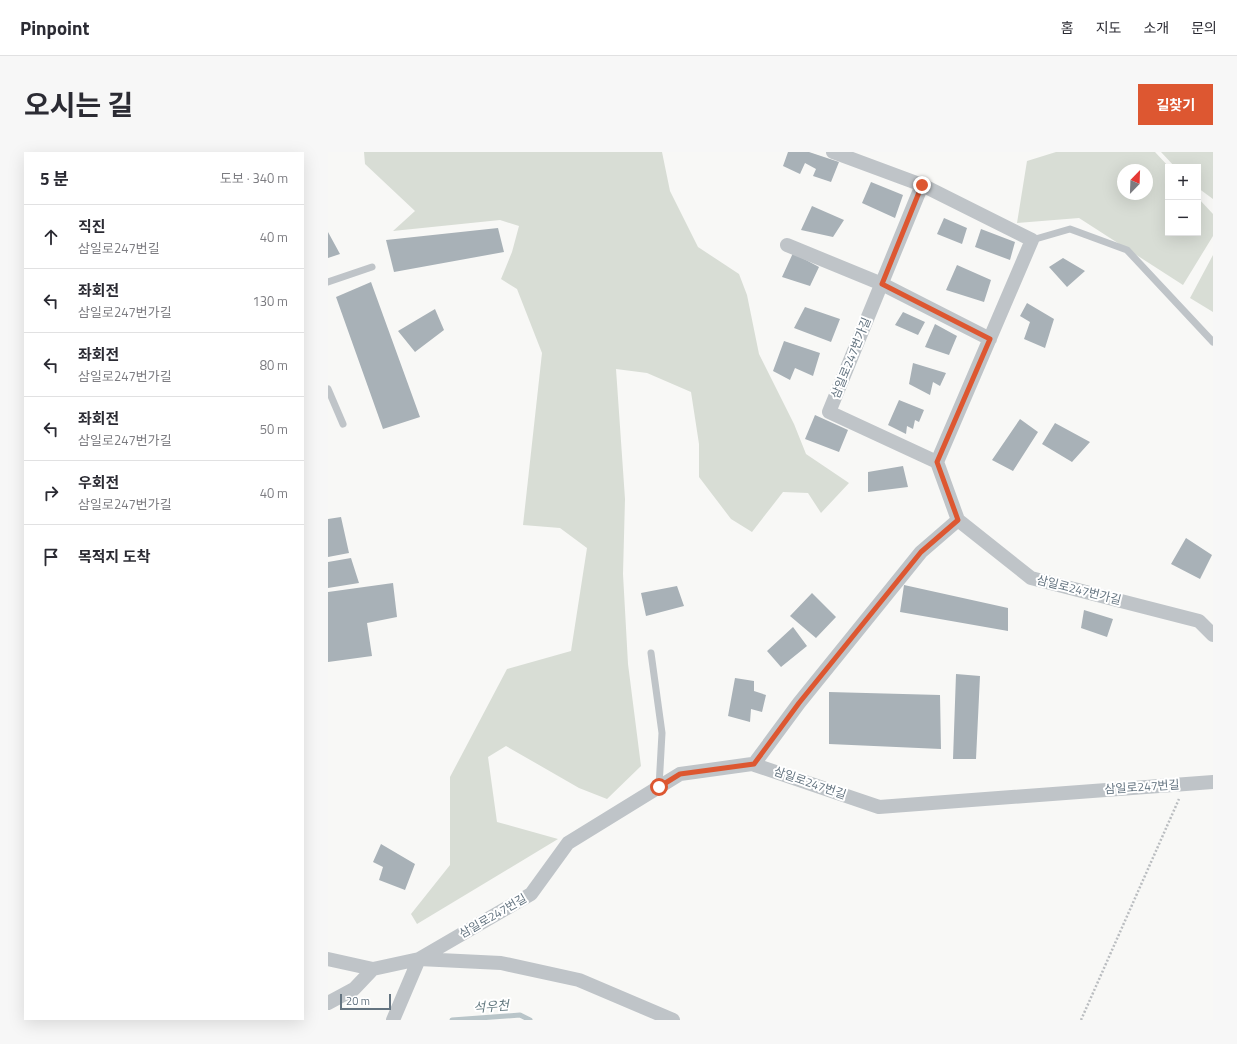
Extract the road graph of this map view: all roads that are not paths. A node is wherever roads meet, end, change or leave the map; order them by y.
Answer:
1 (833, 152) edge
2 (860, 157) edge
3 (922, 185) junction
4 (1032, 240) junction
5 (787, 245) dead end
6 (372, 267) dead end
7 (328, 282) edge
8 (882, 284) junction
9 (990, 339) junction
10 (1213, 342) edge
11 (328, 389) edge
12 (343, 424) dead end
13 (937, 462) junction
14 (958, 520) junction
15 (1213, 635) edge
16 (651, 653) dead end
17 (754, 764) junction
18 (1213, 782) edge
19 (659, 787) junction
20 (328, 959) edge
21 (419, 959) junction
22 (373, 969) junction
23 (328, 1004) edge
24 (393, 1020) edge
25 (673, 1020) edge

1 - 2 street
2 - 3 street
3 - 4 street
3 - 8 street, 삼일로247번가길
4 - 9 street
4 - 10 lane
5 - 8 street
6 - 7 lane
8 - 9 street
8 - 13 street, 삼일로247번가길
9 - 13 street
11 - 12 lane
13 - 14 street
14 - 15 street, 삼일로247번가길
14 - 17 street
16 - 19 lane
17 - 18 street, 삼일로247번길
17 - 19 street, 삼일로247번길
19 - 21 street, 삼일로247번길
20 - 22 street, 삼일로247번길
21 - 22 street, 삼일로247번길
21 - 24 street
21 - 25 street
22 - 23 street

